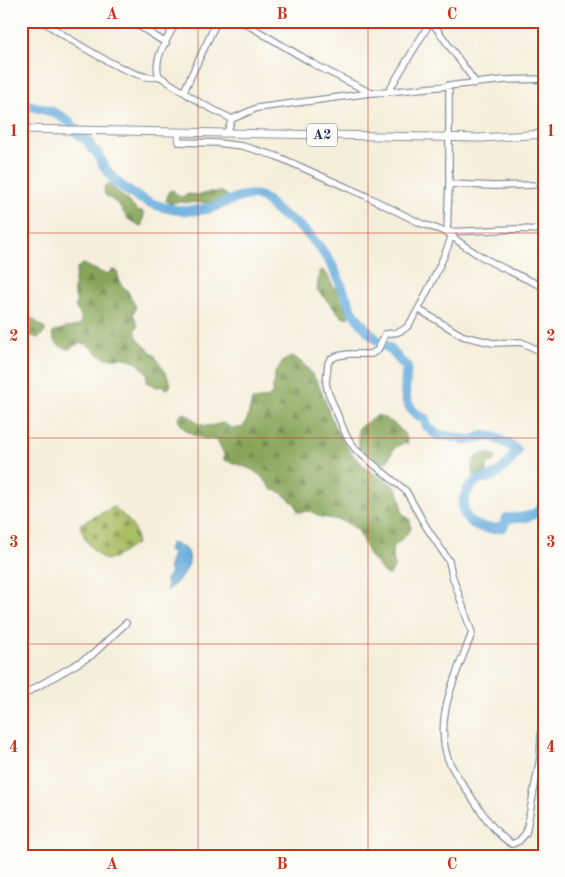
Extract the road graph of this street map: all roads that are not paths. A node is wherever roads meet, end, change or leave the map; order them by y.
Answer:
1 (43, 21) edge
2 (131, 21) edge
3 (177, 21) edge
4 (218, 21) edge
5 (242, 21) edge
6 (431, 21) edge
7 (166, 43) junction
8 (159, 76) junction
9 (544, 79) edge
10 (476, 83) junction
11 (449, 85) junction
12 (184, 92) junction
13 (388, 92) junction
14 (371, 93) junction
15 (232, 120) junction
16 (21, 129) edge
17 (178, 132) junction
18 (227, 133) junction
19 (544, 134) edge
20 (449, 137) junction
21 (449, 184) junction
22 (533, 185) dead end
23 (544, 230) edge
24 (449, 234) junction
25 (544, 287) edge
26 (418, 308) junction
27 (544, 352) edge
28 (126, 622) dead end
29 (21, 696) edge
30 (542, 723) dead end

1 - 8 street
2 - 7 street
3 - 7 street
4 - 12 street
5 - 14 street
6 - 10 street
6 - 13 street
7 - 8 street
8 - 12 street
9 - 10 street
10 - 11 street
11 - 13 street
11 - 20 street
12 - 15 street
13 - 14 street
14 - 15 street
15 - 18 street
16 - 17 main road, A2
17 - 18 main road, A2
17 - 24 street
18 - 20 main road, A2
19 - 20 main road, A2
20 - 21 street
21 - 22 street
21 - 24 street
23 - 24 street
24 - 25 street
24 - 26 street
26 - 27 street
26 - 30 street
28 - 29 street

